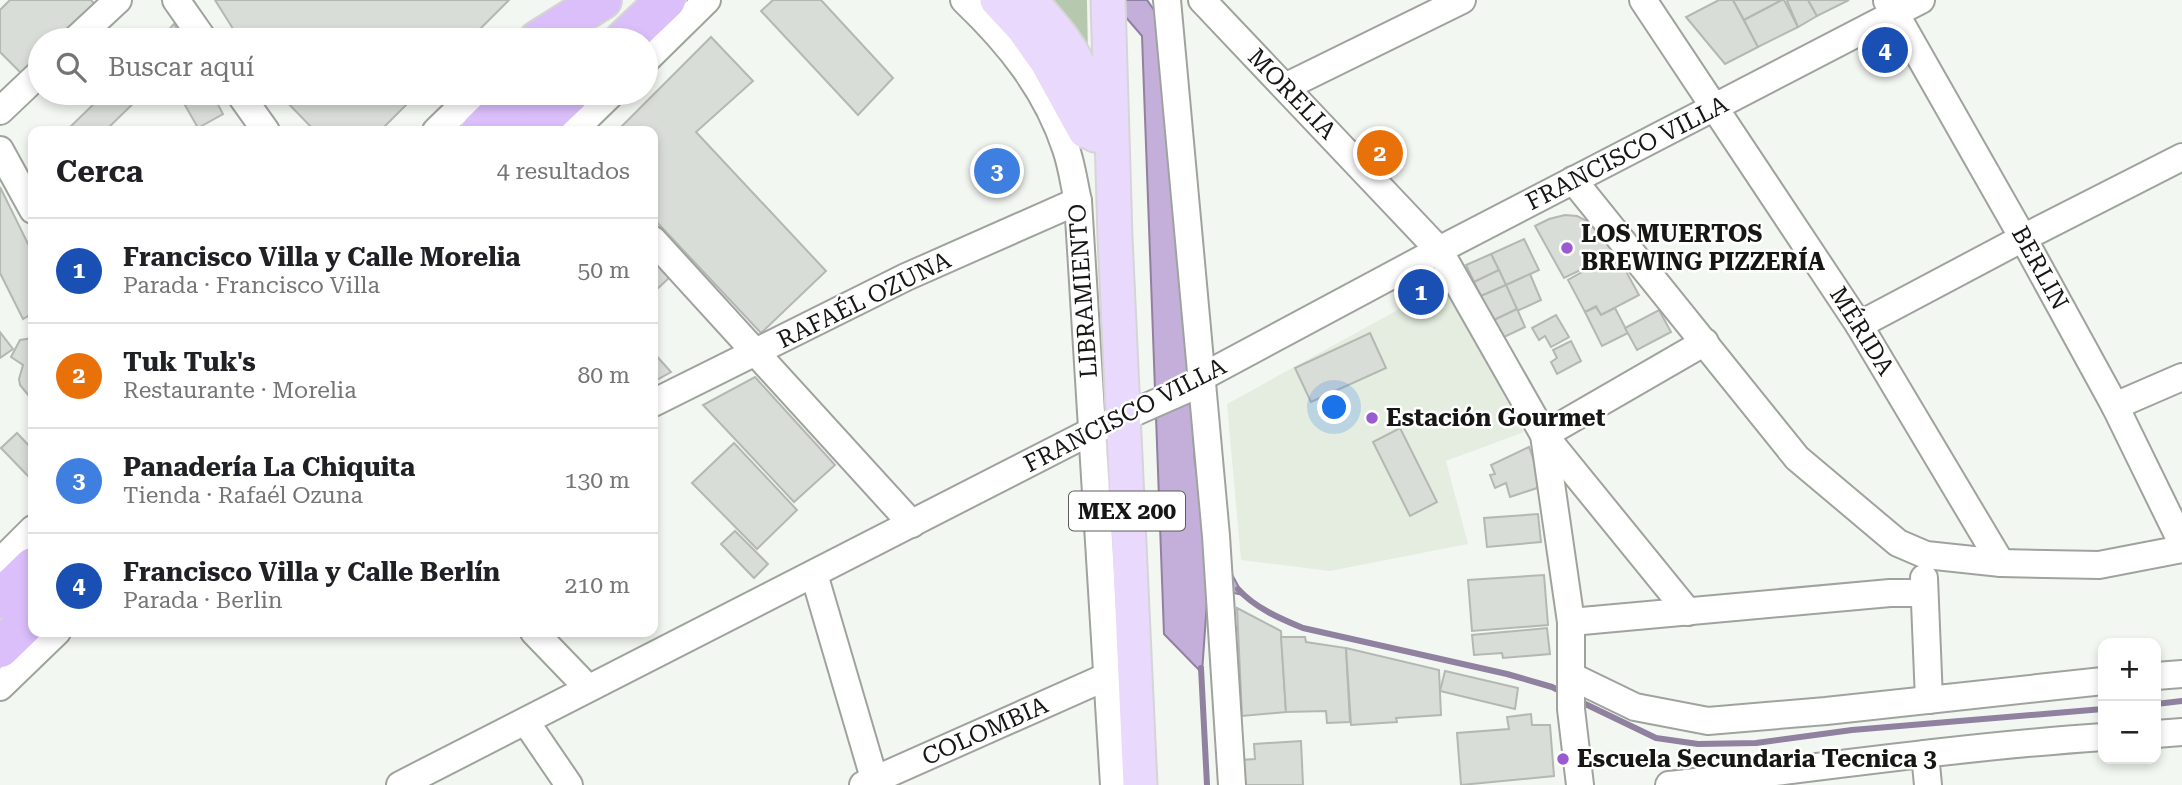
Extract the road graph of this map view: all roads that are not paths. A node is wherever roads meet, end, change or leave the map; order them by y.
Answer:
1 (118, 0) edge
2 (176, 0) edge
3 (570, 0) edge
4 (602, 0) edge
5 (615, 0) edge
6 (707, 0) edge
7 (720, 0) edge
8 (964, 0) edge
9 (997, 0) edge
10 (1030, 0) edge
11 (1167, 0) edge
12 (1202, 0) edge
13 (1462, 0) edge
14 (1643, 0) edge
15 (1921, 0) edge
16 (1108, 6) edge
17 (1891, 6) edge
18 (670, 16) edge
19 (88, 28) edge
20 (196, 28) edge
21 (541, 28) edge
22 (557, 28) edge
23 (586, 28) edge
24 (647, 28) edge
25 (658, 38) edge
26 (28, 84) edge
27 (1285, 87) junction
28 (248, 105) edge
29 (463, 105) edge
30 (508, 105) edge
31 (557, 105) edge
32 (600, 105) edge
33 (1716, 107) junction
34 (0, 111) edge
35 (262, 126) edge
36 (441, 126) edge
37 (486, 126) edge
38 (535, 126) edge
39 (578, 126) edge
40 (0, 150) edge
41 (2182, 157) edge
42 (1100, 158) junction
43 (1573, 180) junction
44 (28, 201) edge
45 (1078, 201) junction
46 (1115, 237) junction
47 (2023, 238) junction
48 (658, 245) edge
49 (1439, 250) junction
50 (1859, 325) junction
51 (1705, 342) junction
52 (756, 353) junction
53 (2182, 377) edge
54 (1197, 382) junction
55 (658, 401) edge
56 (2115, 406) junction
57 (1134, 412) junction
58 (1092, 431) junction
59 (1544, 435) junction
60 (912, 524) junction
61 (28, 534) edge
62 (2182, 543) edge
63 (2182, 549) edge
64 (1926, 555) junction
65 (0, 562) edge
66 (2001, 563) junction
67 (28, 571) edge
68 (814, 574) junction
69 (1923, 593) junction
70 (0, 599) edge
71 (1688, 612) junction
72 (1572, 622) junction
73 (52, 637) edge
74 (539, 637) edge
75 (2182, 674) edge
76 (2161, 676) edge
77 (1106, 677) junction
78 (2098, 682) edge
79 (0, 687) edge
80 (588, 688) junction
81 (1571, 691) junction
82 (1929, 700) junction
83 (526, 722) junction
84 (2182, 732) edge
85 (2161, 734) edge
86 (2098, 737) edge
87 (1925, 754) junction
88 (871, 783) edge
89 (400, 785) edge
90 (569, 785) edge
91 (1114, 785) edge
92 (1140, 785) edge
93 (1232, 785) edge
94 (1580, 785) edge
95 (1669, 785) edge
96 (1928, 785) edge

1 - 19 street
2 - 20 street
3 - 21 street
4 - 22 highway
5 - 23 highway
6 - 18 street
7 - 18 street
8 - 45 street, LIBRAMIENTO
9 - 42 main road
10 - 42 main road, MEX 200
11 - 54 street
12 - 27 street, MORELIA
13 - 27 street
14 - 33 street, MÉRIDA
15 - 17 street, FRANCISCO VILLA
16 - 46 main road, MEX 200
17 - 33 street, FRANCISCO VILLA
17 - 47 street, BERLIN
18 - 24 highway
18 - 25 street
26 - 34 street
27 - 49 street, MORELIA
28 - 35 street
29 - 36 street
30 - 37 highway
31 - 38 highway
32 - 39 street
33 - 43 street, FRANCISCO VILLA
33 - 50 street, MÉRIDA
40 - 44 street
41 - 47 street
42 - 46 main road, MEX 200
43 - 49 street, FRANCISCO VILLA
43 - 51 street
45 - 52 street, RAFAÉL OZUNA
45 - 58 street, LIBRAMIENTO
46 - 57 main road, MEX 200
47 - 50 street
47 - 56 street, BERLIN
48 - 52 street
49 - 54 street, FRANCISCO VILLA
49 - 59 street, MORELIA
50 - 66 street, MÉRIDA
51 - 59 street
51 - 64 street
52 - 55 street, RAFAÉL OZUNA
52 - 60 street
53 - 56 street
54 - 57 street, FRANCISCO VILLA
54 - 93 street
56 - 62 street, BERLIN
57 - 58 street, FRANCISCO VILLA
57 - 92 main road, MEX 200
58 - 60 street, FRANCISCO VILLA
58 - 77 street, LIBRAMIENTO
59 - 71 street
59 - 72 street
60 - 68 street, FRANCISCO VILLA
61 - 65 street
63 - 66 street
64 - 66 street
64 - 69 street
67 - 70 highway
68 - 80 street, FRANCISCO VILLA
68 - 88 street
69 - 71 street
69 - 82 street
71 - 72 street
72 - 81 street
73 - 79 street
74 - 80 street
75 - 76 street
77 - 88 street, COLOMBIA
77 - 91 street, LIBRAMIENTO
78 - 82 street
80 - 83 street, FRANCISCO VILLA
81 - 82 street
81 - 94 street
83 - 89 street, FRANCISCO VILLA
83 - 90 street
84 - 85 street
86 - 87 street
87 - 95 street
87 - 96 street

